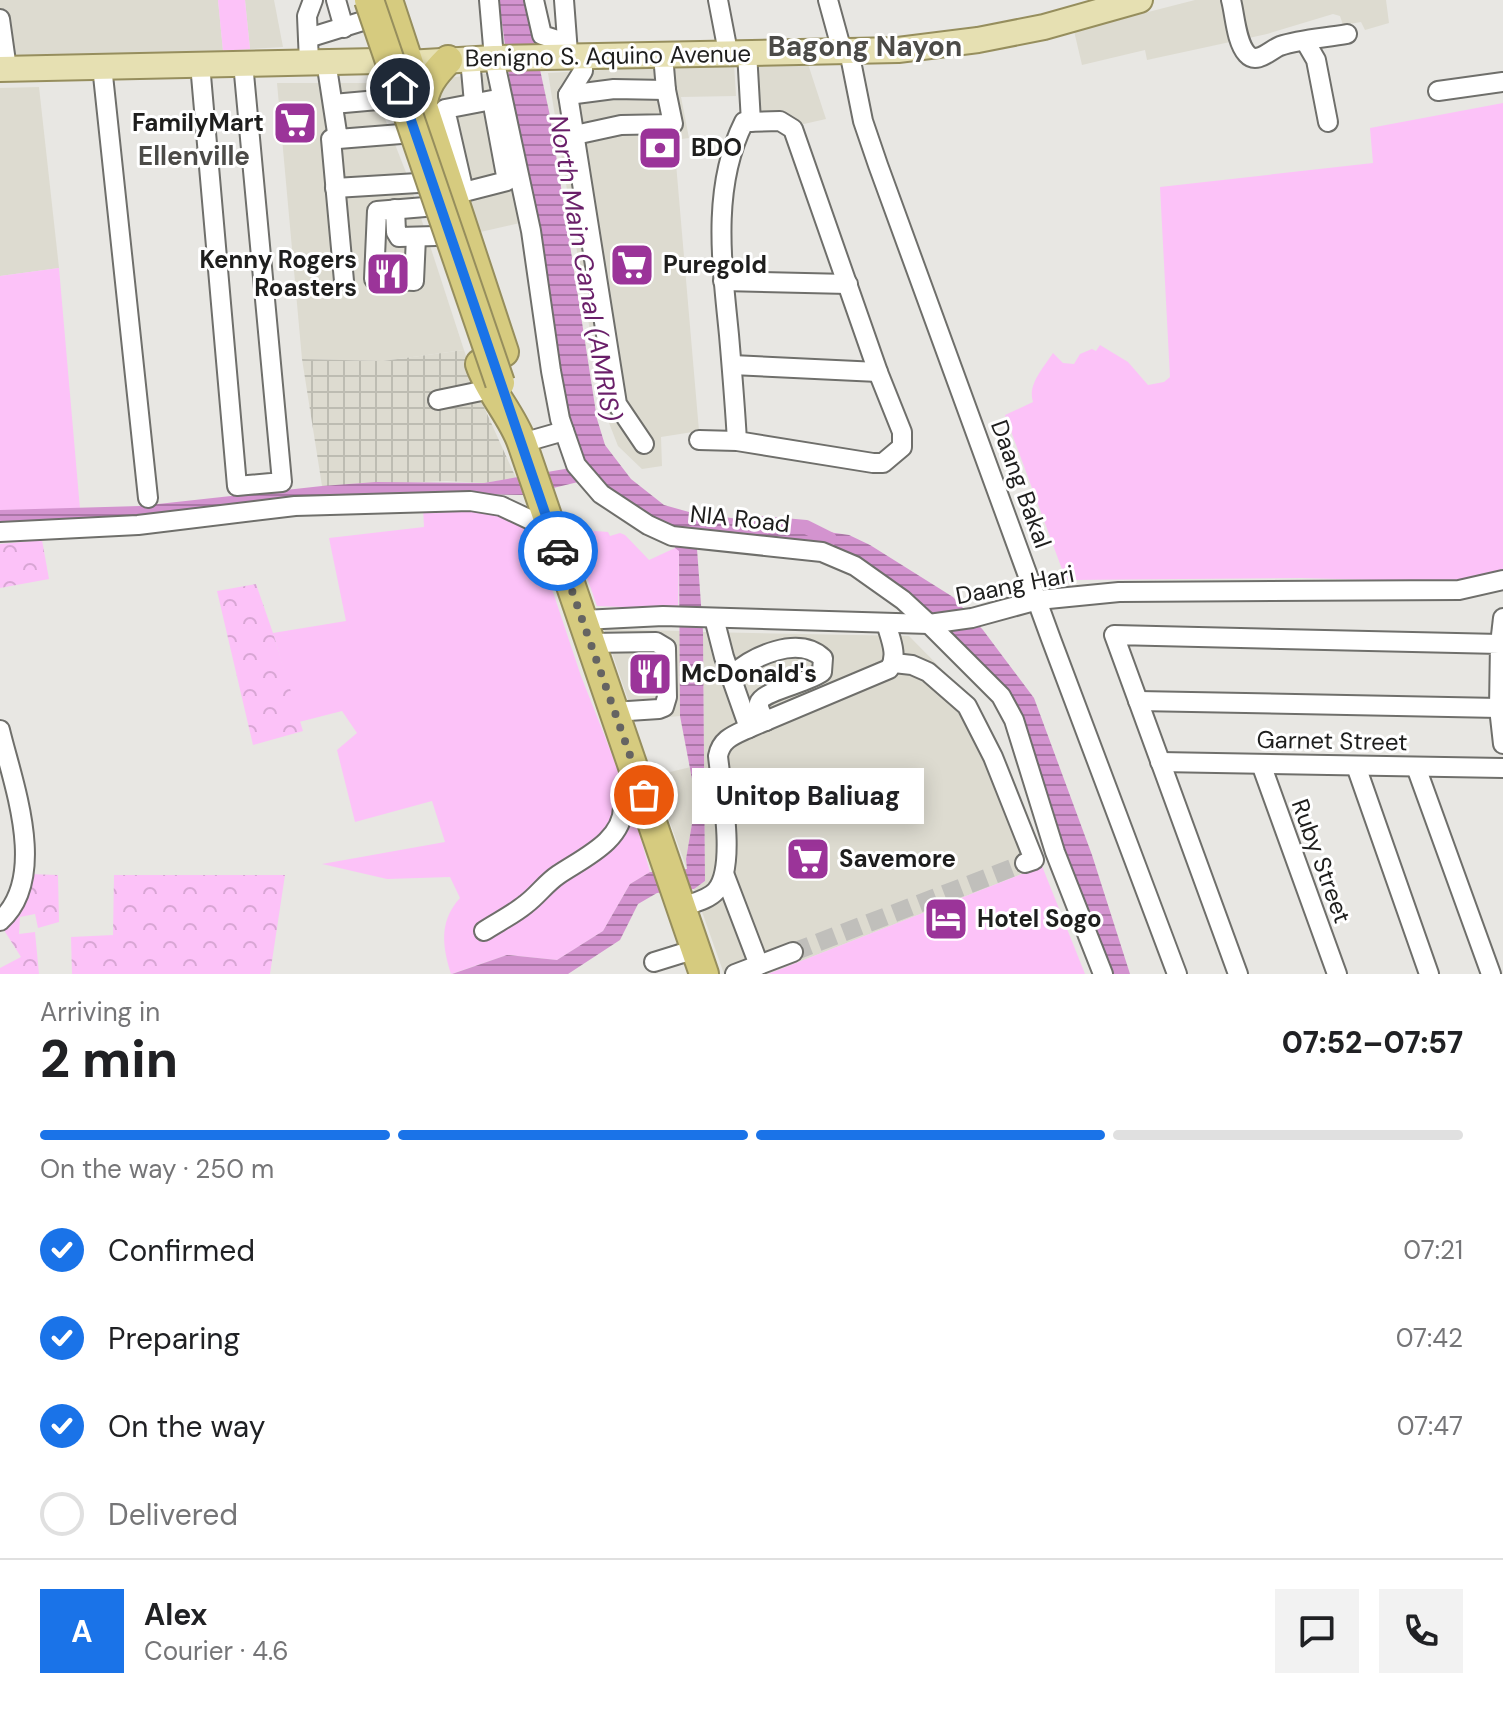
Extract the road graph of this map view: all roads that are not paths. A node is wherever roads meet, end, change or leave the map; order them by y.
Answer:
1 (313, 0) edge
2 (336, 0) edge
3 (388, 0) edge
4 (489, 0) edge
5 (534, 0) edge
6 (564, 0) edge
7 (718, 0) edge
8 (828, 0) edge
9 (1231, 0) edge
10 (1119, 3) edge
11 (358, 12) edge
12 (0, 19) edge
13 (1347, 34) dead end
14 (1305, 41) junction
15 (846, 51) junction
16 (737, 52) junction
17 (315, 54) junction
18 (567, 54) junction
19 (663, 55) junction
20 (479, 59) junction
21 (378, 61) junction
22 (243, 63) junction
23 (407, 63) junction
24 (200, 64) junction
25 (102, 66) junction
26 (4, 69) edge
27 (1503, 82) edge
28 (666, 90) junction
29 (1438, 91) dead end
30 (568, 95) junction
31 (389, 99) junction
32 (354, 102) junction
33 (474, 103) junction
34 (333, 104) junction
35 (422, 107) junction
36 (751, 122) junction
37 (1328, 122) dead end
38 (401, 134) junction
39 (575, 135) junction
40 (359, 137) junction
41 (338, 139) junction
42 (335, 188) junction
43 (458, 194) junction
44 (422, 195) junction
45 (395, 209) junction
46 (426, 237) junction
47 (344, 281) dead end
48 (723, 281) junction
49 (848, 284) junction
50 (732, 365) junction
51 (878, 372) junction
52 (496, 386) junction
53 (438, 400) dead end
54 (564, 431) junction
55 (699, 440) dead end
56 (737, 441) junction
57 (644, 444) dead end
58 (523, 445) junction
59 (148, 498) dead end
60 (547, 516) junction
61 (0, 532) edge
62 (1503, 580) edge
63 (1038, 600) junction
64 (643, 617) junction
65 (707, 618) junction
66 (1503, 618) edge
67 (886, 623) junction
68 (939, 623) junction
69 (596, 643) junction
70 (1500, 644) junction
71 (894, 663) junction
72 (732, 675) junction
73 (1138, 701) junction
74 (1499, 708) junction
75 (613, 712) junction
76 (757, 725) junction
77 (0, 730) edge
78 (1503, 744) edge
79 (1160, 762) junction
80 (1261, 764) junction
81 (1356, 766) junction
82 (1416, 767) junction
83 (1503, 768) edge
84 (623, 807) dead end
85 (1025, 863) dead end
86 (725, 876) junction
87 (678, 898) junction
88 (0, 921) edge
89 (484, 931) dead end
90 (793, 952) tunnel mouth
91 (654, 962) dead end
92 (700, 962) edge
93 (759, 965) junction
94 (735, 974) edge
95 (1103, 974) edge
96 (1177, 974) edge
97 (1238, 974) edge
98 (1337, 974) edge
99 (1429, 974) edge
100 (1491, 974) edge

1 - 17 street
2 - 11 street
3 - 23 highway
4 - 20 street, NIA Road
5 - 18 street
6 - 18 street
7 - 16 street
8 - 15 street, Daang Bakal
9 - 14 street
10 - 15 main road, Benigno S. Aquino Avenue
11 - 17 street
11 - 21 highway
11 - 52 highway, bridge
12 - 26 street
13 - 14 street
14 - 37 street
15 - 16 main road, Benigno S. Aquino Avenue
15 - 63 street, Daang Bakal
16 - 19 main road, Benigno S. Aquino Avenue
16 - 36 street
17 - 21 main road
17 - 22 main road
17 - 34 street
18 - 19 main road, Benigno S. Aquino Avenue
18 - 20 main road, Benigno S. Aquino Avenue
18 - 30 street
19 - 28 street
20 - 23 main road, Benigno S. Aquino Avenue
20 - 33 street
20 - 35 highway
20 - 54 street, NIA Road
21 - 31 highway
22 - 24 main road
22 - 24 street
23 - 35 highway
24 - 25 main road
25 - 26 main road
25 - 59 street
27 - 29 street
28 - 30 street
28 - 39 street
30 - 39 street
31 - 32 street
31 - 38 highway
32 - 34 street
32 - 40 street
33 - 43 street
33 - 43 street
34 - 41 street
35 - 43 highway
36 - 48 street
36 - 49 street
38 - 40 street
38 - 44 highway
39 - 57 street
40 - 41 street
41 - 42 street
42 - 44 street
42 - 47 street
43 - 58 highway
44 - 45 street
44 - 46 highway
45 - 46 street
45 - 46 street
46 - 52 highway
48 - 49 street
48 - 50 street
49 - 51 street
50 - 51 street
50 - 56 street
51 - 56 street
52 - 53 street
52 - 58 highway
54 - 58 street
54 - 68 street, NIA Road
55 - 56 street
58 - 60 highway
60 - 61 street
60 - 69 highway
62 - 63 street, Daang Hari
63 - 68 street, Daang Hari
63 - 96 street, Daang Bakal
64 - 65 street, Daang Hari
64 - 69 street, Daang Hari
64 - 69 street
65 - 67 street, Daang Hari
65 - 72 street
66 - 70 street
67 - 68 street, Daang Hari
67 - 71 street
68 - 95 street, NIA Road
69 - 75 highway
69 - 75 street
70 - 73 street
70 - 74 street
71 - 76 street
71 - 85 street
72 - 76 street
72 - 76 street
73 - 74 street
73 - 79 street
74 - 78 street
75 - 87 highway
76 - 86 street
77 - 88 street
79 - 80 street, Garnet Street
79 - 97 street
80 - 81 street, Garnet Street
80 - 98 street, Ruby Street
81 - 82 street, Garnet Street
81 - 99 street
82 - 83 street, Garnet Street
82 - 100 street
84 - 89 street
86 - 87 street
86 - 93 street
87 - 92 highway
90 - 93 street
91 - 92 street
93 - 94 street

